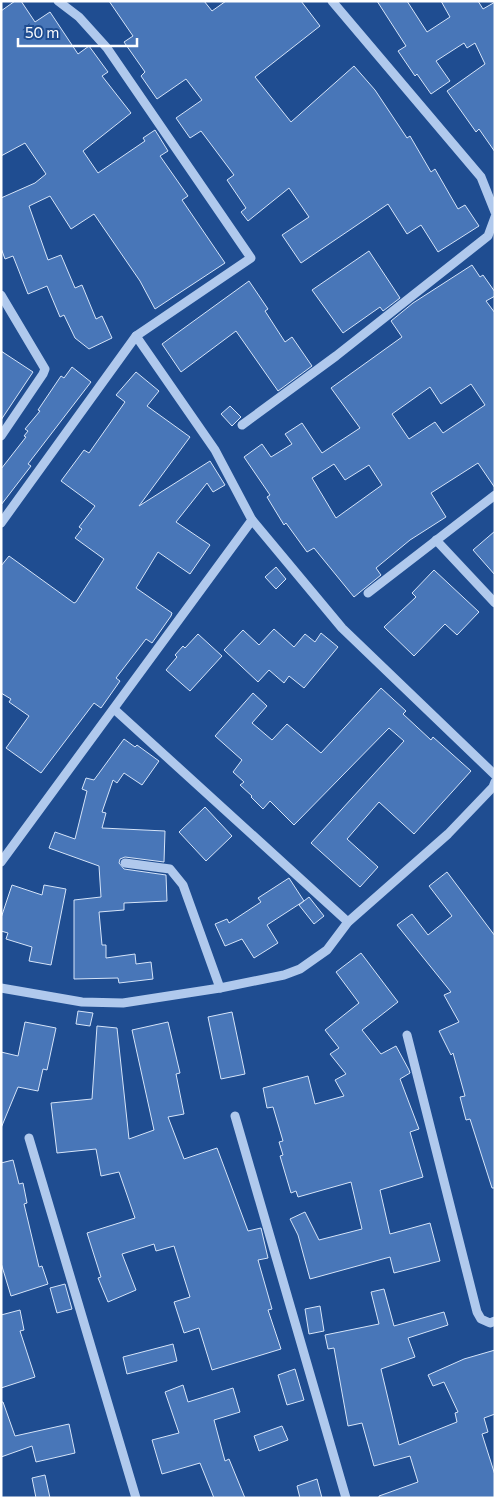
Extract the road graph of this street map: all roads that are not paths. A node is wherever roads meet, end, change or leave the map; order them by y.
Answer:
1 (58, 1) edge
2 (332, 1) edge
3 (495, 212) edge
4 (495, 217) edge
5 (1, 295) edge
6 (136, 336) junction
7 (242, 425) dead end
8 (1, 436) edge
9 (495, 495) edge
10 (252, 520) junction
11 (1, 523) edge
12 (436, 540) junction
13 (368, 593) dead end
14 (495, 603) edge
15 (114, 709) junction
16 (495, 775) edge
17 (495, 782) edge
18 (1, 862) edge
19 (125, 863) dead end
20 (348, 922) junction
21 (1, 988) edge
22 (220, 988) junction
23 (407, 1035) dead end
24 (235, 1116) dead end
25 (29, 1138) dead end
26 (495, 1321) edge
27 (136, 1498) edge
28 (346, 1498) edge

1 - 6 street
2 - 3 street
4 - 7 street
5 - 8 street
6 - 10 street
6 - 11 street
9 - 12 street
10 - 15 street
10 - 16 street
12 - 13 street
12 - 14 street
15 - 18 street
15 - 20 street
17 - 20 street
19 - 22 street
20 - 22 street
21 - 22 street
23 - 26 street
24 - 28 street
25 - 27 street

